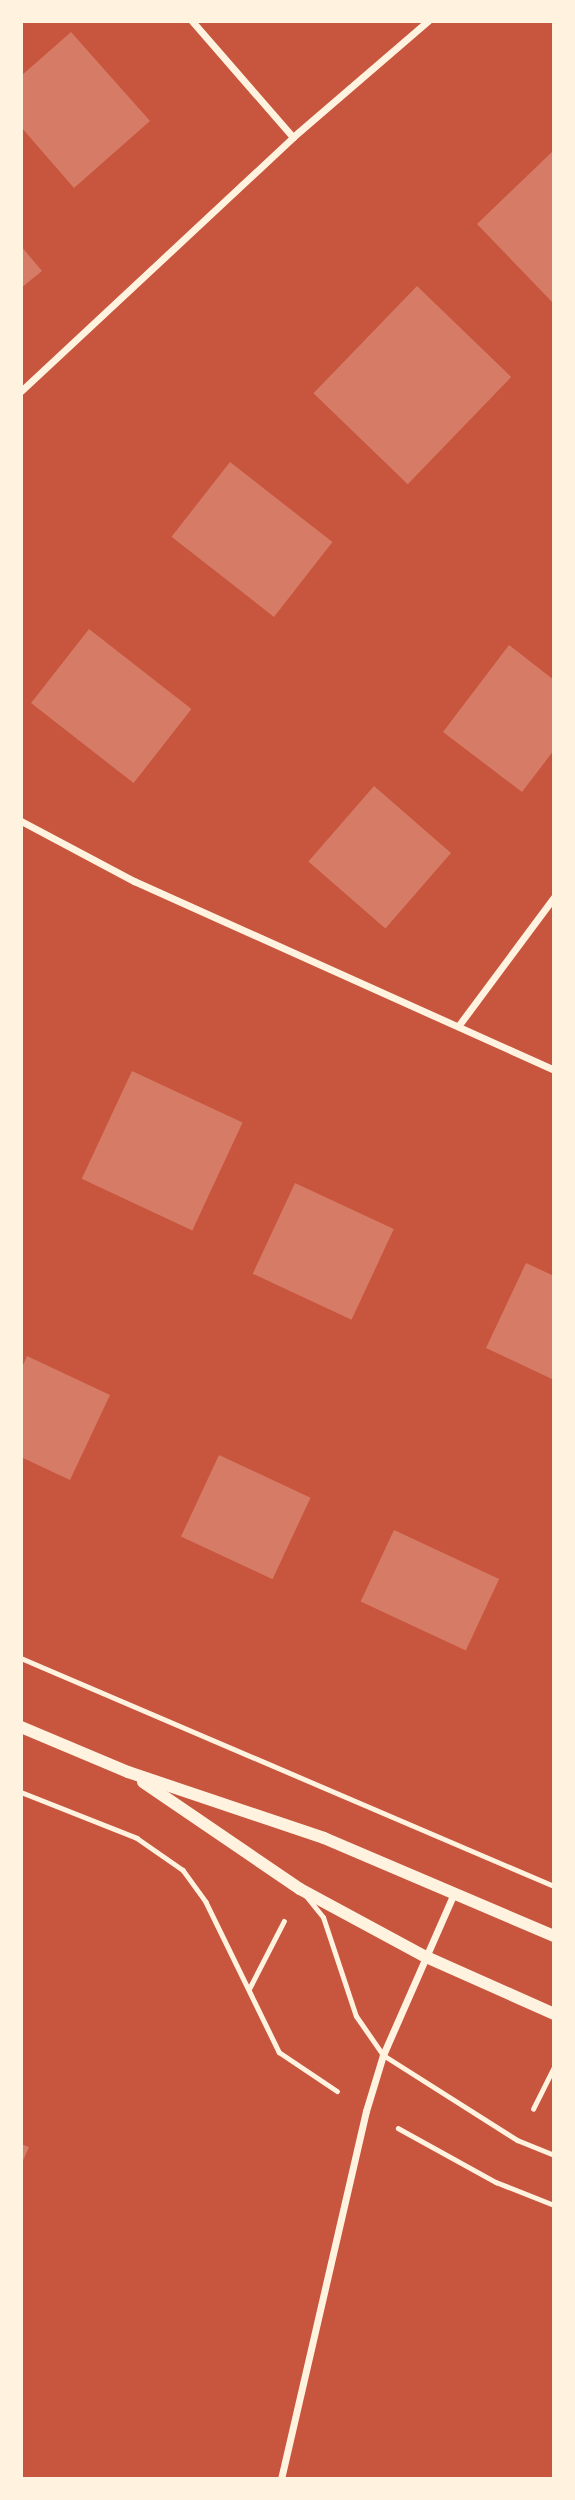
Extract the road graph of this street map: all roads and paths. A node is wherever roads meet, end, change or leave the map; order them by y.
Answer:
1 (192, 21) edge
2 (428, 21) edge
3 (293, 137) junction
4 (21, 391) edge
5 (21, 821) edge
6 (554, 897) edge
7 (459, 1024) junction
8 (554, 1069) edge
9 (21, 1658) edge
10 (21, 1727) edge
11 (128, 1772) junction
12 (21, 1792) edge
13 (554, 1886) edge
14 (300, 1888) junction
15 (454, 1894) junction
16 (554, 1936) edge
17 (424, 1956) junction
18 (554, 2014) edge
19 (383, 2055) junction
20 (366, 2111) junction
21 (554, 2154) edge
22 (554, 2205) edge
23 (281, 2479) edge

1 - 3 street
2 - 3 street
3 - 4 street
5 - 7 street
6 - 7 street
7 - 8 street
9 - 13 path
10 - 11 street
11 - 14 street
11 - 15 street
12 - 20 path
14 - 17 street
14 - 19 lane
15 - 16 street
15 - 17 street
17 - 18 street
17 - 19 street
19 - 20 street
19 - 21 lane
20 - 22 path
20 - 23 street

